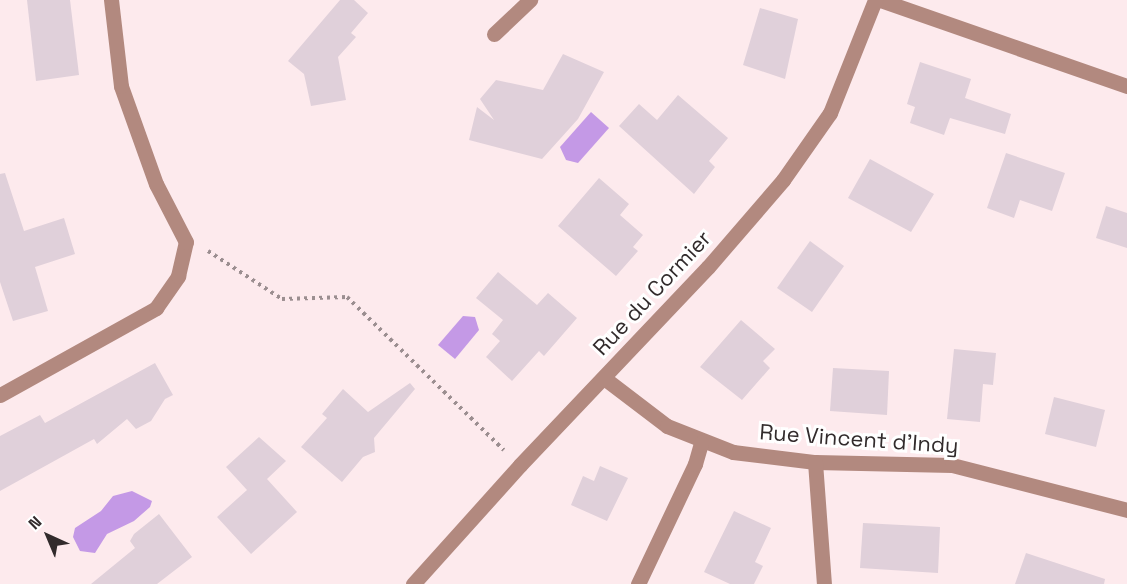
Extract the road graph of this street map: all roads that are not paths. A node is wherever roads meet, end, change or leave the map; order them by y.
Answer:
1 (111, 0) edge
2 (530, 0) edge
3 (875, 0) edge
4 (880, 0) edge
5 (494, 34) dead end
6 (1127, 86) edge
7 (604, 378) junction
8 (0, 395) edge
9 (701, 442) junction
10 (815, 462) junction
11 (1127, 510) edge
12 (413, 584) edge
13 (638, 584) edge
14 (824, 584) edge

1 - 8 street
2 - 5 street
3 - 7 street, Rue du Cormier
4 - 6 street
7 - 9 street, Rue Vincent d'Indy
7 - 12 street, Rue du Cormier
9 - 10 street, Rue Vincent d'Indy
9 - 13 street
10 - 11 street, Rue Vincent d'Indy
10 - 14 street

